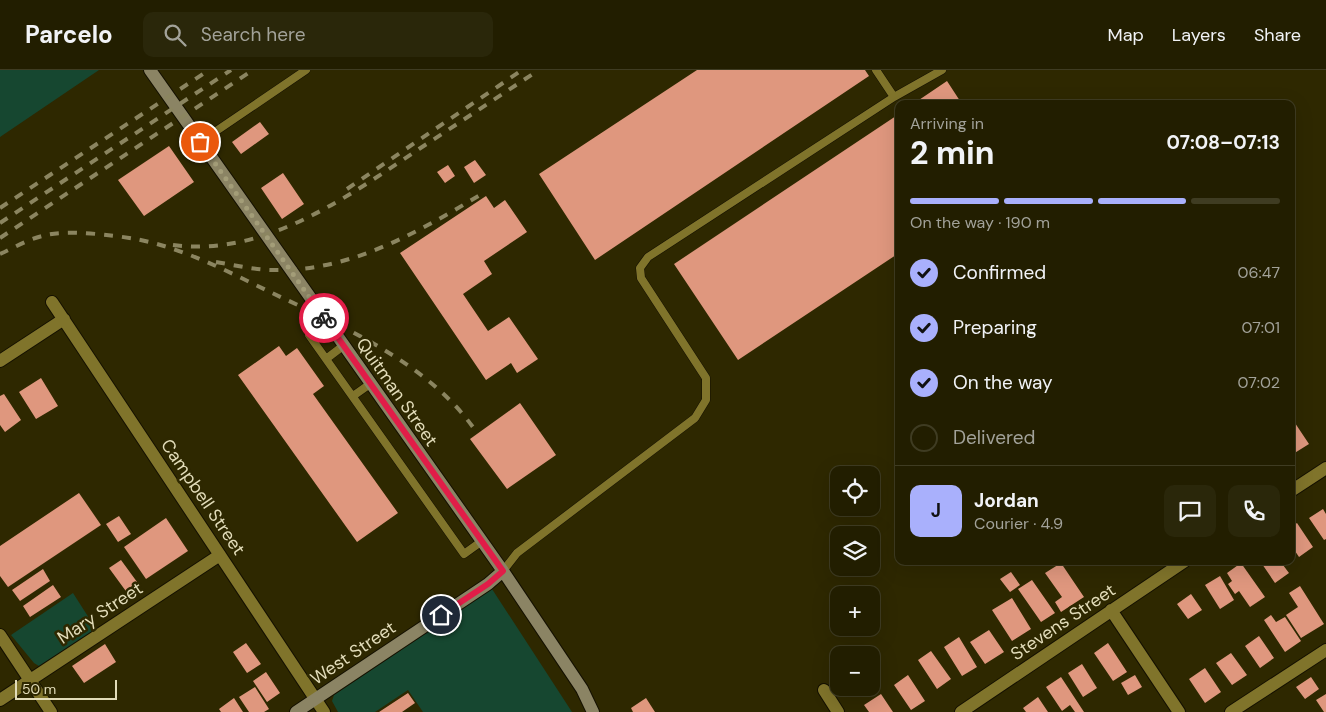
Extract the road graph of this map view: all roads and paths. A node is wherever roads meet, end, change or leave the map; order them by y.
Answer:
1 (150, 70) edge
2 (306, 70) edge
3 (876, 70) edge
4 (942, 70) edge
5 (894, 97) junction
6 (200, 142) junction
7 (52, 302) dead end
8 (64, 320) junction
9 (328, 323) junction
10 (344, 346) junction
11 (326, 359) junction
12 (0, 361) edge
13 (370, 384) junction
14 (353, 396) junction
15 (1326, 468) edge
16 (1295, 488) edge
17 (482, 541) junction
18 (220, 555) junction
19 (1179, 565) edge
20 (503, 571) junction
21 (1112, 610) junction
22 (0, 635) edge
23 (1326, 650) edge
24 (30, 681) junction
25 (824, 690) dead end
26 (315, 699) junction
27 (0, 700) edge
28 (51, 712) edge
29 (296, 712) edge
30 (324, 712) edge
31 (593, 712) edge
32 (838, 712) edge
33 (961, 712) edge
34 (1179, 712) edge
35 (1231, 712) edge

1 - 6 main road, Quitman Street
2 - 6 lane
3 - 5 lane
4 - 5 lane
5 - 20 lane
6 - 9 main road, Quitman Street
7 - 8 street, Campbell Street
8 - 12 street
8 - 18 street, Campbell Street
9 - 10 main road, Quitman Street
9 - 11 lane
10 - 11 lane
10 - 13 main road, Quitman Street
11 - 14 lane
13 - 14 lane
13 - 17 main road, Quitman Street
14 - 17 lane
15 - 16 street
17 - 20 main road, Quitman Street
18 - 24 street, Mary Street
18 - 26 street, Campbell Street
19 - 21 street, Stevens Street
20 - 26 main road, West Street
20 - 31 main road, Quitman Street
21 - 33 street, Stevens Street
21 - 34 street
22 - 24 street
23 - 35 street
24 - 27 street, Mary Street
24 - 28 street
25 - 32 street
26 - 29 main road, West Street
26 - 30 street, Campbell Street

